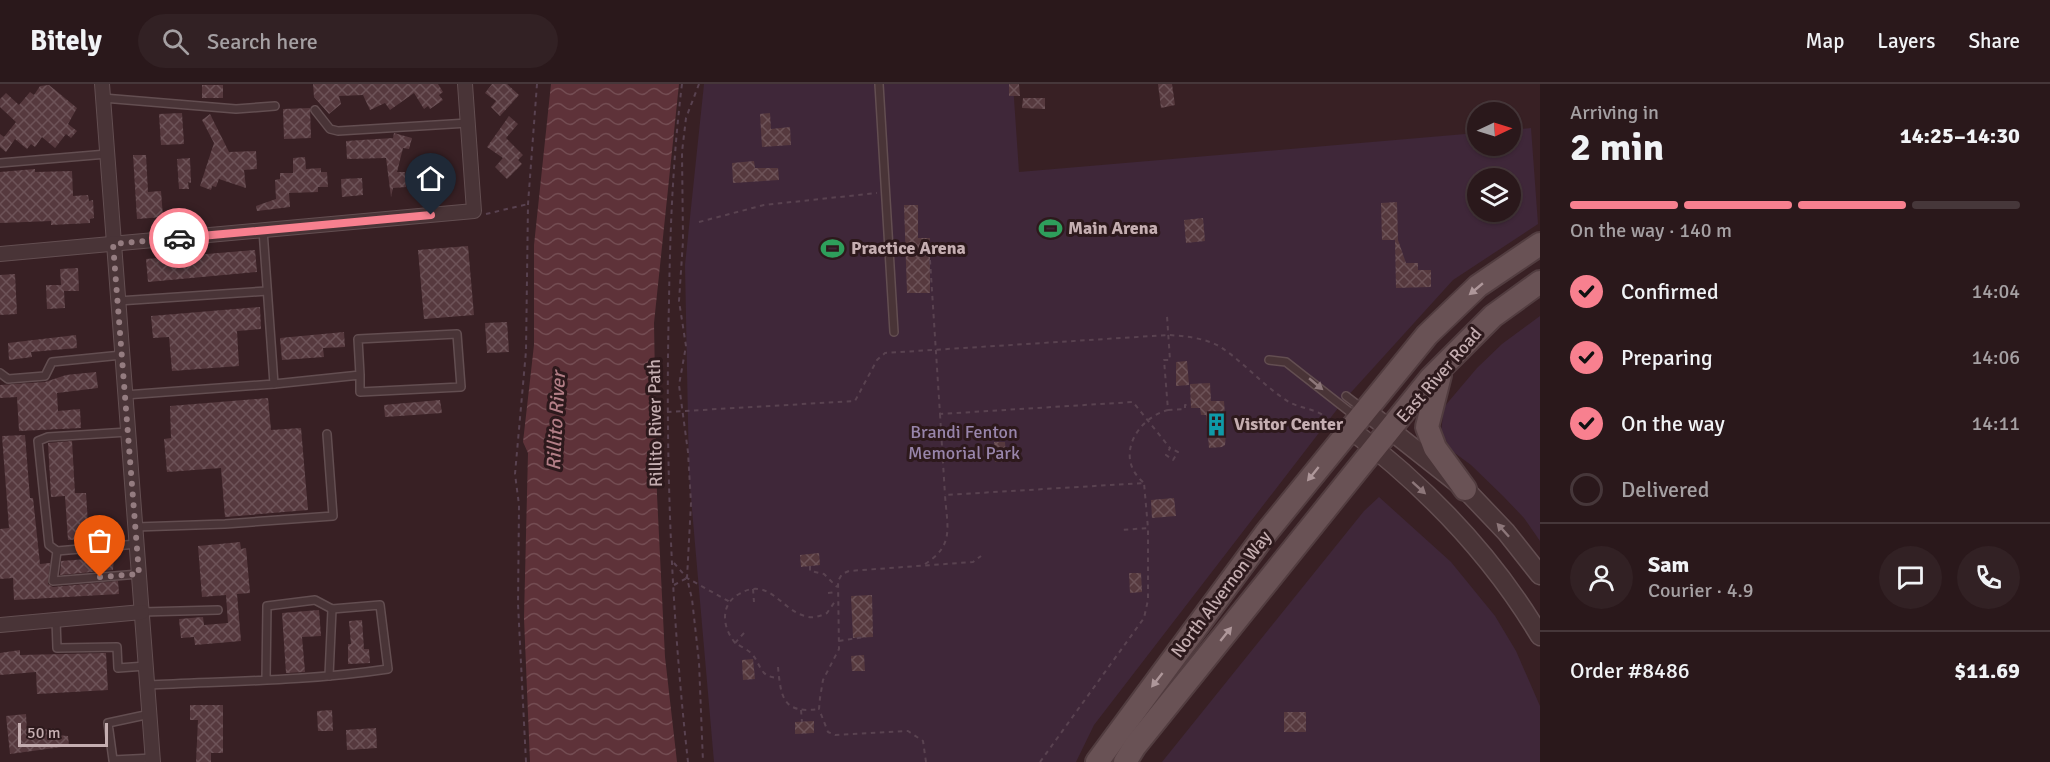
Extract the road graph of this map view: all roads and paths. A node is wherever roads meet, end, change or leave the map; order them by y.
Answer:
1 (465, 84) edge
2 (537, 84) edge
3 (682, 84) edge
4 (699, 84) edge
5 (879, 84) edge
6 (103, 91) edge
7 (275, 106) dead end
8 (315, 110) dead end
9 (468, 123) junction
10 (107, 154) junction
11 (0, 163) edge
12 (885, 192) junction
13 (528, 204) junction
14 (474, 211) junction
15 (699, 222) dead end
16 (262, 231) junction
17 (113, 244) junction
18 (1540, 244) edge
19 (0, 254) edge
20 (930, 260) dead end
21 (1540, 282) edge
22 (267, 291) junction
23 (118, 301) junction
24 (1167, 316) dead end
25 (894, 332) dead end
26 (1168, 335) junction
27 (936, 349) junction
28 (122, 356) junction
29 (1269, 360) dead end
30 (1442, 366) junction
31 (0, 373) edge
32 (360, 375) junction
33 (274, 384) junction
34 (125, 396) junction
35 (1346, 396) dead end
36 (1191, 405) dead end
37 (1168, 410) junction
38 (667, 412) junction
39 (683, 412) junction
40 (940, 414) junction
41 (1147, 419) junction
42 (1362, 423) junction
43 (128, 432) junction
44 (327, 434) dead end
45 (1170, 448) dead end
46 (1375, 450) junction
47 (1144, 483) junction
48 (1465, 489) junction
49 (945, 495) junction
50 (136, 527) junction
51 (1148, 528) junction
52 (1122, 530) dead end
53 (137, 544) junction
54 (57, 551) junction
55 (981, 556) dead end
56 (673, 562) junction
57 (810, 566) dead end
58 (922, 566) junction
59 (139, 574) junction
60 (1540, 575) edge
61 (687, 578) junction
62 (674, 585) junction
63 (837, 587) junction
64 (753, 589) junction
65 (837, 592) junction
66 (828, 593) dead end
67 (837, 597) junction
68 (730, 602) junction
69 (754, 602) dead end
70 (332, 609) junction
71 (218, 610) dead end
72 (142, 612) junction
73 (56, 620) junction
74 (0, 625) edge
75 (744, 633) dead end
76 (1540, 636) edge
77 (864, 637) dead end
78 (839, 640) junction
79 (735, 643) junction
80 (146, 666) junction
81 (778, 667) dead end
82 (329, 676) junction
83 (779, 678) junction
84 (266, 680) junction
85 (148, 685) junction
86 (819, 709) junction
87 (801, 710) junction
88 (150, 714) junction
89 (802, 722) dead end
90 (153, 760) edge
91 (526, 762) edge
92 (688, 762) edge
93 (703, 762) edge
94 (926, 762) edge
95 (1040, 762) edge
96 (1096, 762) edge
97 (1125, 762) edge

1 - 9 street
2 - 13 path
3 - 38 path, Rillito River Path
4 - 39 path
5 - 12 lane
6 - 7 lane
6 - 10 street
8 - 9 lane
9 - 14 street
10 - 11 lane
10 - 17 street
12 - 15 path
12 - 25 lane
13 - 14 path
13 - 91 path
14 - 16 street
16 - 17 street
16 - 22 lane
17 - 19 street
17 - 23 street
18 -> 42 main road, East River Road
20 - 27 path
21 - 30 main road, East River Road
22 - 23 lane
22 - 33 lane
23 - 28 street
24 - 26 path
26 - 27 path
26 - 37 path
26 - 42 path
27 - 39 path
27 - 40 path
28 - 31 lane
28 - 34 street
29 -> 42 lane
30 - 42 main road, East River Road
30 - 48 main road
32 - 32 lane
32 - 33 lane
33 - 34 lane
34 - 43 street
35 - 42 lane
36 - 37 path
37 - 41 path
38 - 39 path
38 - 56 path, Rillito River Path
39 - 61 path
40 - 41 path
40 - 49 path
41 - 45 path
41 - 47 path
42 - 46 main road, North Alvernon Way
42 - 46 street
42 - 48 street, East River Road
42 -> 96 main road, North Alvernon Way
43 - 50 street
43 - 54 lane
44 - 50 lane
46 -> 76 street
97 -> 46 main road, North Alvernon Way
47 - 49 path
47 - 51 path
60 -> 48 street, East River Road
49 - 58 path
50 - 53 street
51 - 52 path
51 - 95 path
53 - 54 lane
53 - 59 street
54 - 59 lane
55 - 58 path
56 - 61 path
56 - 62 path, Rillito River Path
57 - 63 path
58 - 63 path
59 - 72 street
61 - 62 path
61 - 68 path
61 - 93 path
62 - 92 path, Rillito River Path
63 - 65 path
64 - 67 path
64 - 68 path
64 - 69 path
65 - 66 path
65 - 67 path
67 - 78 path
68 - 79 path
70 - 82 lane
70 - 82 lane
70 - 84 lane
71 - 72 lane
72 - 73 street
72 - 80 street
73 - 74 street
73 - 80 lane
75 - 79 path
77 - 78 path
78 - 86 path
79 - 83 path
80 - 85 street
81 - 83 path
82 - 84 lane
83 - 87 path
84 - 85 lane
85 - 88 street
86 - 87 path
86 - 94 path
87 - 89 path
88 - 90 street
88 - 90 lane

